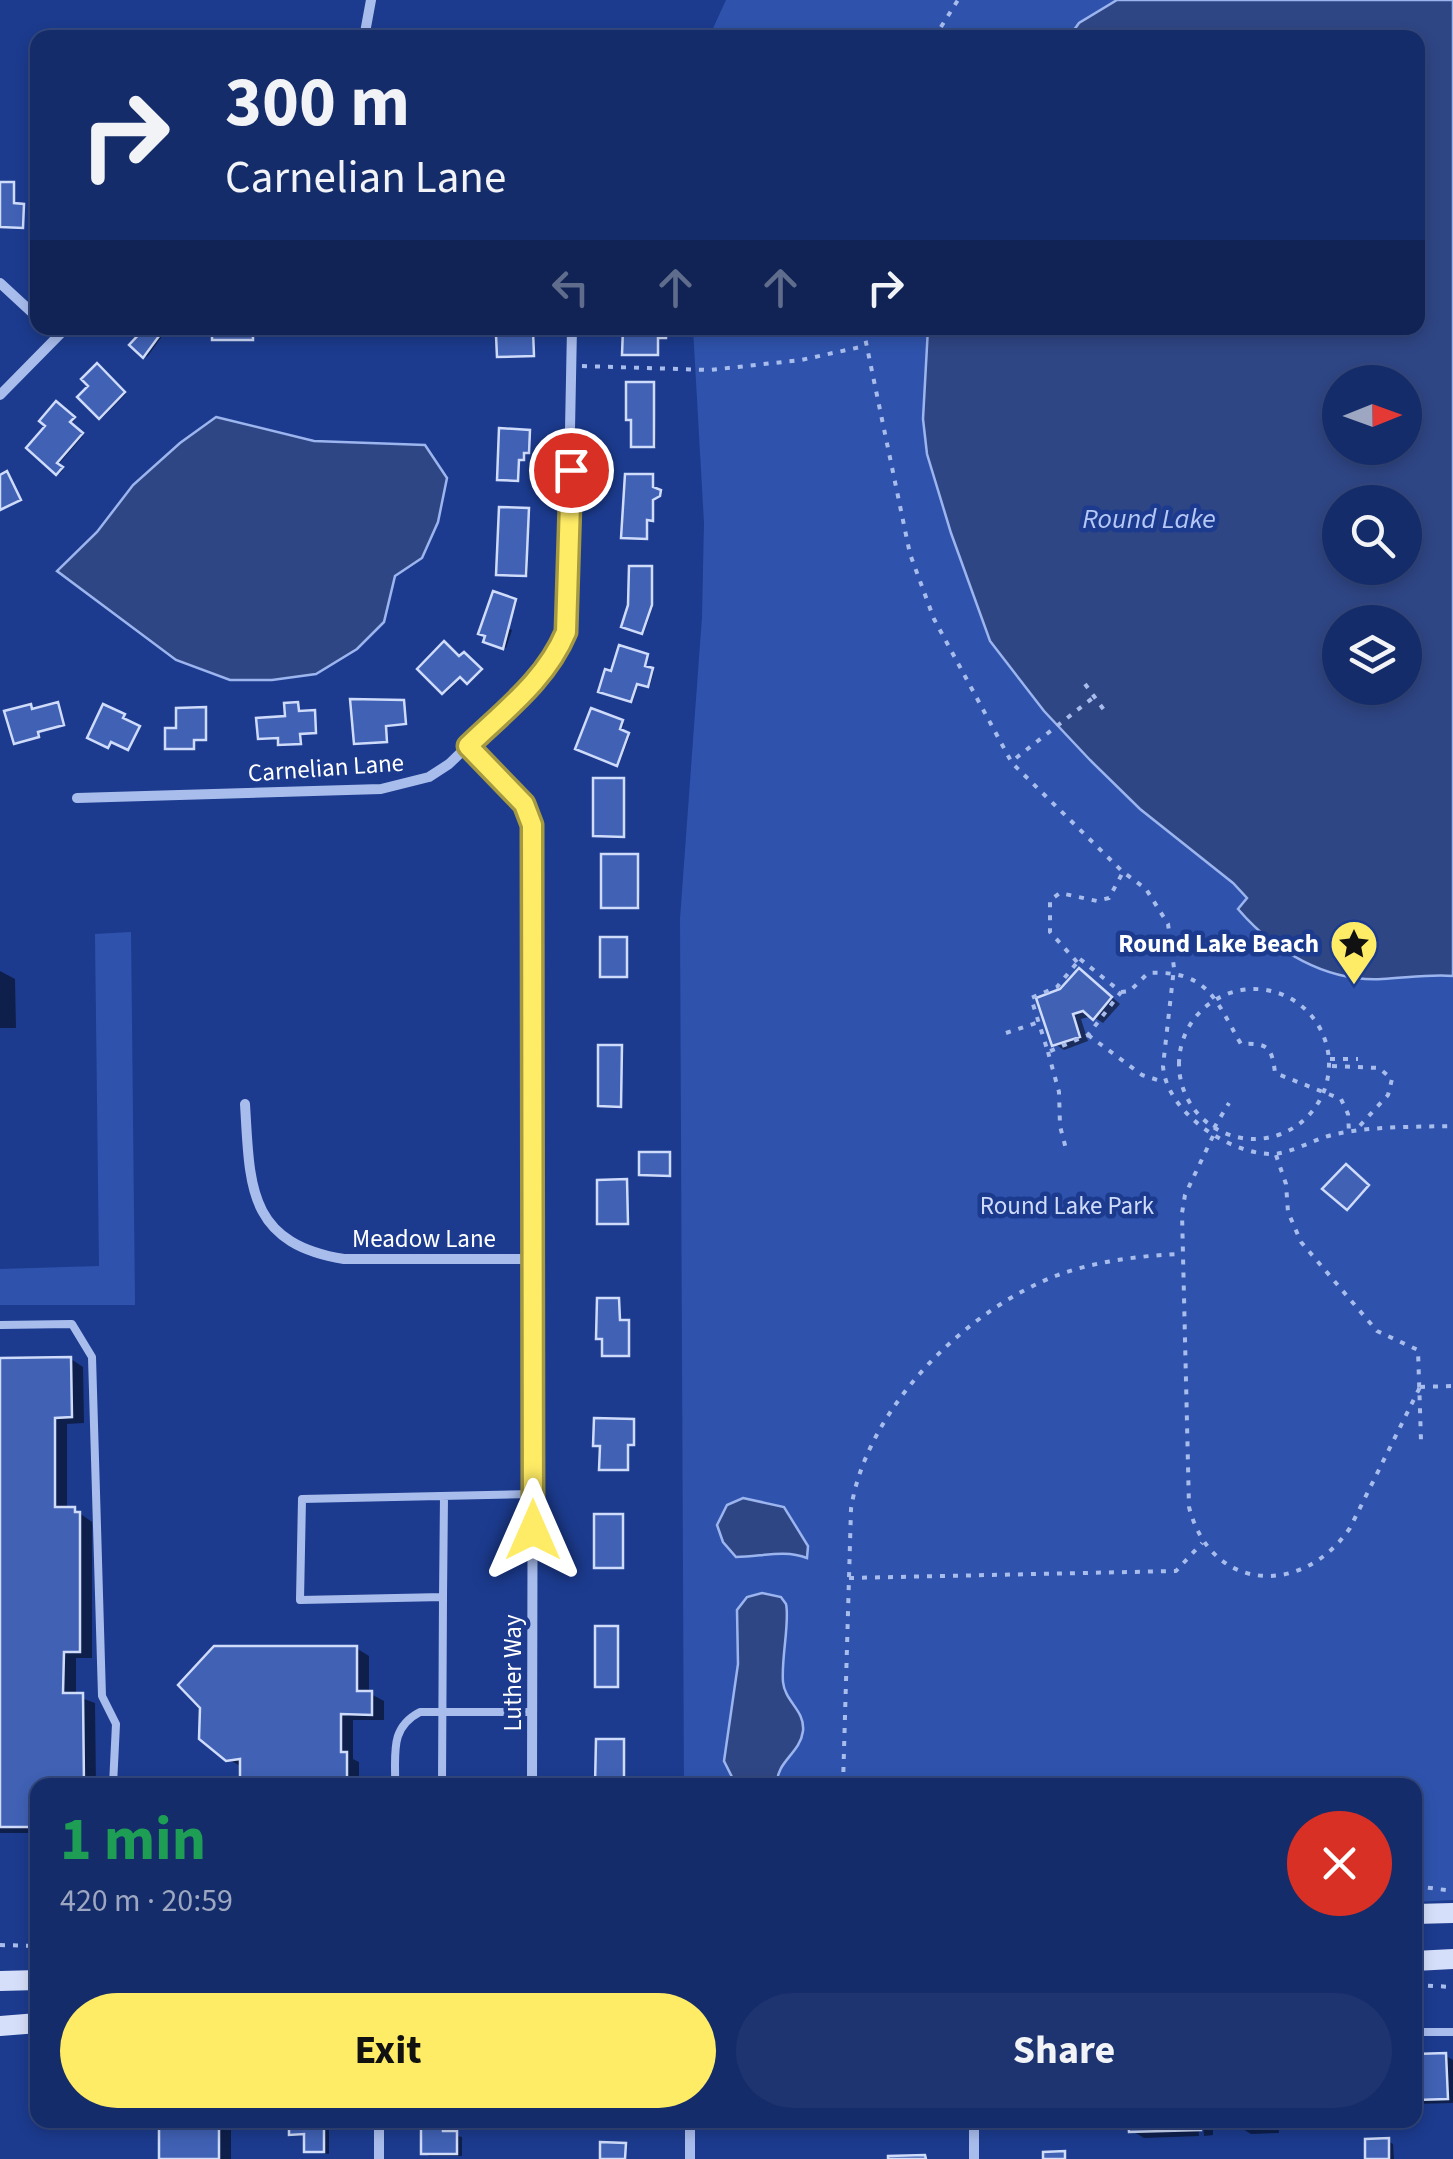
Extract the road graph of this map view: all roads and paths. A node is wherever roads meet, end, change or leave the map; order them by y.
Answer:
1 (371, 0) edge
2 (958, 0) edge
3 (365, 30) edge
4 (939, 30) edge
5 (0, 283) edge
6 (30, 311) edge
7 (572, 335) edge
8 (864, 335) edge
9 (57, 337) edge
10 (866, 346) junction
11 (572, 366) junction
12 (0, 394) edge
13 (1084, 684) dead end
14 (1094, 697) junction
15 (1104, 710) dead end
16 (468, 746) junction
17 (1016, 758) dead end
18 (77, 798) dead end
19 (1123, 872) junction
20 (1078, 962) junction
21 (1173, 972) junction
22 (1121, 992) junction
23 (1216, 1000) junction
24 (1039, 1022) junction
25 (1006, 1033) dead end
26 (1088, 1035) junction
27 (1048, 1052) junction
28 (1358, 1058) dead end
29 (1330, 1062) junction
30 (1164, 1082) junction
31 (1325, 1091) junction
32 (245, 1104) dead end
33 (1229, 1104) dead end
34 (1453, 1126) edge
35 (1214, 1131) junction
36 (1352, 1131) junction
37 (1066, 1149) dead end
38 (1276, 1155) junction
39 (1182, 1254) junction
40 (533, 1259) junction
41 (0, 1325) edge
42 (1453, 1386) edge
43 (1420, 1387) junction
44 (1421, 1440) dead end
45 (533, 1494) junction
46 (444, 1496) junction
47 (1202, 1542) junction
48 (849, 1578) junction
49 (444, 1597) junction
50 (442, 1711) junction
51 (532, 1712) junction
52 (114, 1778) edge
53 (396, 1778) edge
54 (442, 1778) edge
55 (532, 1778) edge
56 (843, 1778) edge
57 (1422, 1887) edge
58 (1453, 1891) edge
59 (1453, 1913) edge
60 (1422, 1914) edge
61 (0, 1945) edge
62 (30, 1946) edge
63 (1453, 1960) edge
64 (1422, 1961) edge
65 (30, 1980) edge
66 (0, 1981) edge
67 (1422, 1985) edge
68 (1453, 1986) edge
69 (30, 2024) edge
70 (0, 2026) edge
71 (1422, 2032) edge
72 (1453, 2032) edge
73 (379, 2128) edge
74 (690, 2128) edge
75 (974, 2128) edge
76 (379, 2159) edge
77 (690, 2159) edge
78 (974, 2159) edge

1 - 3 street
2 - 4 path
5 - 6 street
7 - 11 street, Carnelian Lane
8 - 10 path
9 - 12 street
10 - 11 path
10 - 19 path
11 - 16 street, Carnelian Lane
13 - 14 path
14 - 15 path
14 - 17 path
16 - 18 street, Carnelian Lane
16 - 40 street, Luther Way
19 - 20 path
19 - 21 path
20 - 22 path
20 - 24 path
21 - 22 path
21 - 23 path
21 - 30 path
22 - 26 path
23 - 29 path
23 - 31 path
23 - 35 path
24 - 25 path
24 - 27 path
26 - 27 path
26 - 30 path
27 - 37 path
28 - 29 path
29 - 31 path
29 - 36 path
30 - 35 path
31 - 35 path
31 - 36 path
32 - 40 street, Meadow Lane
33 - 35 path
34 - 36 path
35 - 38 path
35 - 39 path
36 - 38 path
38 - 43 path
39 - 47 path
39 - 48 path
40 - 45 street, Luther Way
41 - 52 lane
42 - 43 path
43 - 44 path
43 - 47 path
45 - 46 lane
45 - 51 street, Luther Way
46 - 49 lane
46 - 49 lane
47 - 48 path
48 - 56 path
49 - 50 lane
50 - 51 lane
50 - 53 lane
50 - 54 lane
51 - 55 street, Luther Way
57 - 58 path
59 - 60 main road
61 - 62 path
63 - 64 main road
65 - 66 main road
67 - 68 path
69 - 70 main road
71 - 72 lane
73 - 76 street
74 - 77 street
75 - 78 street

